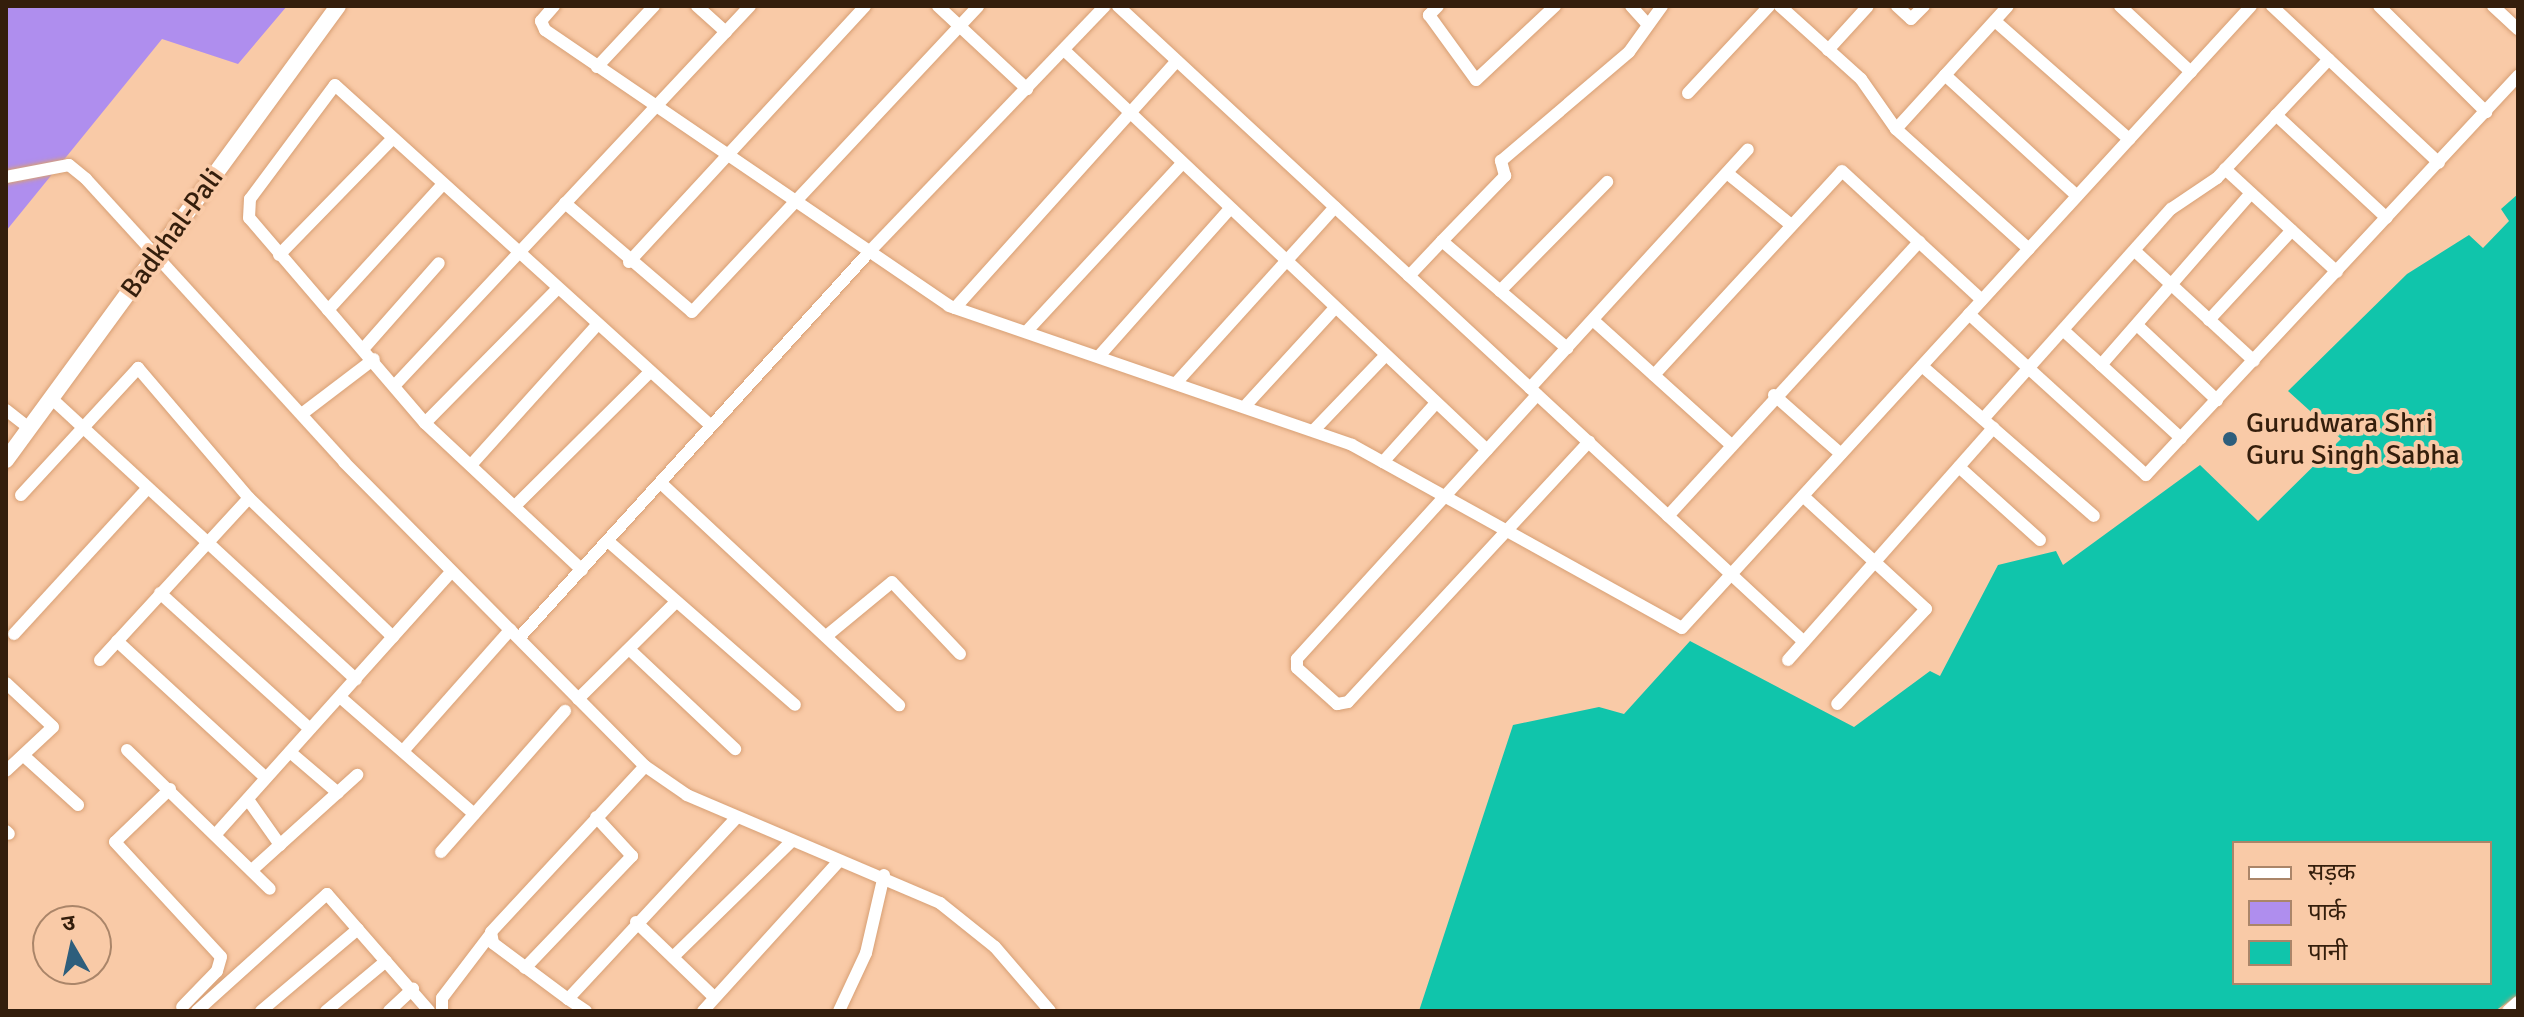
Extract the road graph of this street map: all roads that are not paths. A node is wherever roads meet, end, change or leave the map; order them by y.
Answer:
1 (338, 6) edge
2 (554, 6) edge
3 (654, 6) edge
4 (697, 6) edge
5 (750, 6) edge
6 (865, 6) edge
7 (938, 6) edge
8 (978, 6) edge
9 (1105, 6) edge
10 (1118, 6) edge
11 (1555, 6) edge
12 (1631, 6) edge
13 (1662, 6) edge
14 (1769, 6) edge
15 (1780, 6) edge
16 (1868, 6) edge
17 (1897, 6) edge
18 (1924, 6) edge
19 (2008, 6) edge
20 (2251, 6) edge
21 (2272, 6) edge
22 (2379, 6) edge
23 (2493, 6) edge
24 (2122, 7) edge
25 (1430, 9) edge
26 (1995, 21) junction
27 (1648, 25) junction
28 (960, 26) junction
29 (2518, 29) edge
30 (726, 32) junction
31 (1064, 50) junction
32 (1828, 50) junction
33 (2329, 59) junction
34 (1177, 61) junction
35 (597, 67) junction
36 (2191, 72) junction
37 (1945, 75) junction
38 (2518, 76) edge
39 (1027, 89) junction
40 (1688, 93) dead end
41 (656, 108) junction
42 (2486, 112) junction
43 (2276, 115) junction
44 (1126, 117) junction
45 (1896, 129) junction
46 (393, 138) junction
47 (2129, 139) junction
48 (1748, 149) dead end
49 (727, 158) junction
50 (2439, 163) junction
51 (1180, 166) junction
52 (2225, 169) junction
53 (1727, 173) junction
54 (6, 177) edge
55 (1607, 182) dead end
56 (443, 184) junction
57 (2251, 193) junction
58 (2077, 196) junction
59 (794, 199) junction
60 (565, 203) junction
61 (1335, 207) junction
62 (1228, 211) junction
63 (2387, 218) junction
64 (1790, 224) junction
65 (2292, 230) junction
66 (1442, 241) junction
67 (1919, 242) junction
68 (2029, 249) junction
69 (870, 251) junction
70 (518, 253) junction
71 (2137, 253) junction
72 (279, 255) junction
73 (155, 256) junction
74 (629, 262) junction
75 (439, 263) dead end
76 (1284, 263) junction
77 (2337, 272) junction
78 (1409, 276) junction
79 (2171, 285) junction
80 (557, 289) junction
81 (1500, 291) junction
82 (1982, 300) junction
83 (955, 308) junction
84 (1334, 309) junction
85 (328, 310) junction
86 (1969, 314) junction
87 (2209, 320) junction
88 (1594, 321) junction
89 (597, 325) junction
90 (2137, 325) junction
91 (2063, 330) junction
92 (1027, 331) junction
93 (364, 348) junction
94 (1567, 348) junction
95 (1100, 355) junction
96 (1385, 356) junction
97 (374, 359) junction
98 (2254, 361) junction
99 (2101, 365) junction
100 (1922, 366) junction
101 (2027, 367) junction
102 (648, 374) junction
103 (1654, 375) junction
104 (1176, 383) junction
105 (396, 384) junction
106 (1534, 391) junction
107 (1774, 395) junction
108 (51, 398) junction
109 (2217, 400) junction
110 (1436, 403) junction
111 (1247, 404) junction
112 (6, 410) edge
113 (303, 413) junction
114 (1983, 419) junction
115 (425, 423) junction
116 (709, 424) junction
117 (82, 427) junction
118 (29, 428) junction
119 (1993, 428) junction
120 (1314, 430) junction
121 (2181, 438) junction
122 (1589, 442) junction
123 (1731, 445) junction
124 (1487, 450) junction
125 (1841, 454) junction
126 (6, 460) edge
127 (1383, 462) junction
128 (471, 465) junction
129 (1959, 467) junction
130 (663, 485) junction
131 (148, 488) junction
132 (21, 495) dead end
133 (1444, 496) junction
134 (1803, 496) junction
135 (249, 498) junction
136 (515, 506) junction
137 (1668, 516) junction
138 (2094, 516) dead end
139 (1507, 530) junction
140 (2040, 540) dead end
141 (206, 542) junction
142 (609, 542) junction
143 (1875, 562) junction
144 (582, 570) junction
145 (451, 572) junction
146 (1731, 575) junction
147 (160, 593) junction
148 (675, 603) junction
149 (830, 633) junction
150 (14, 634) dead end
151 (514, 634) junction
152 (393, 637) junction
153 (117, 641) junction
154 (1804, 642) junction
155 (629, 649) junction
156 (960, 654) dead end
157 (100, 660) dead end
158 (1788, 660) dead end
159 (356, 679) junction
160 (6, 683) edge
161 (340, 697) junction
162 (578, 699) junction
163 (1837, 704) dead end
164 (795, 705) dead end
165 (899, 705) dead end
166 (565, 711) dead end
167 (310, 729) junction
168 (735, 749) dead end
169 (127, 750) dead end
170 (403, 751) junction
171 (290, 752) junction
172 (24, 756) junction
173 (645, 766) junction
174 (6, 771) edge
175 (357, 775) dead end
176 (266, 778) junction
177 (170, 789) junction
178 (338, 793) junction
179 (249, 801) junction
180 (78, 805) dead end
181 (474, 814) junction
182 (596, 817) junction
183 (737, 817) junction
184 (216, 834) junction
185 (792, 841) junction
186 (280, 845) junction
187 (441, 852) dead end
188 (839, 861) junction
189 (252, 870) junction
190 (884, 875) junction
191 (270, 889) dead end
192 (636, 922) junction
193 (358, 929) junction
194 (490, 935) junction
195 (674, 956) junction
196 (386, 961) junction
197 (525, 968) junction
198 (413, 989) junction
199 (714, 997) junction
200 (568, 999) junction
201 (2518, 1002) edge
202 (182, 1007) dead end
203 (197, 1011) edge
204 (261, 1011) edge
205 (326, 1011) edge
206 (389, 1011) edge
207 (429, 1011) edge
208 (442, 1011) edge
209 (586, 1011) edge
210 (703, 1011) edge
211 (839, 1011) edge
212 (1050, 1011) edge
213 (2508, 1011) edge

1 - 73 street, Badkhal-Pali
2 - 35 street
3 - 35 street
4 - 30 street
5 - 30 street
6 - 49 street
7 - 28 street
8 - 28 street
9 - 31 street
10 - 34 street
11 - 25 street
12 - 27 street
13 - 27 street
14 - 40 street
15 - 32 street
16 - 32 street
17 - 18 street
19 - 26 street
20 - 36 street
21 - 33 street
22 - 42 street
23 - 29 street
24 - 36 street
26 - 37 street
26 - 47 street
27 - 66 street
28 - 39 street
28 - 59 street
30 - 41 street
31 - 39 street
31 - 44 street
32 - 45 street
33 - 43 street
33 - 50 street
34 - 44 street
34 - 61 street
35 - 41 street
36 - 47 street
37 - 45 street
37 - 58 street
38 - 42 street
39 - 69 street
41 - 49 street
41 - 60 street
42 - 50 street
43 - 52 street
43 - 63 street
44 - 51 street
44 - 83 street
45 - 68 street
46 - 56 street
46 - 72 street
46 - 72 street
47 - 58 street
48 - 53 street
49 - 59 street
49 - 74 street
50 - 63 street
51 - 62 street
51 - 92 street
52 - 57 street
52 - 71 street
53 - 64 street
53 - 88 street
54 - 73 street
55 - 81 street
56 - 70 street
56 - 85 street
57 - 65 street
57 - 79 street
58 - 68 street
59 - 69 street
59 - 74 street
60 - 70 street
60 - 74 street
61 - 76 street
61 - 78 street
62 - 76 street
62 - 95 street
63 - 77 street
64 - 67 street
64 - 103 street
65 - 77 street
65 - 87 street
66 - 78 street
66 - 81 street
67 - 82 street
67 - 107 street
68 - 82 street
69 - 83 street
69 - 116 street
70 - 80 street
70 - 105 street
71 - 79 street
71 - 91 street
72 - 85 street
73 - 108 street, Badkhal-Pali
73 - 113 street
75 - 93 street
76 - 84 street
76 - 104 street
77 - 98 street
78 - 106 street
79 - 87 street
79 - 90 street
80 - 89 street
80 - 115 street
81 - 94 street
82 - 86 street
83 - 92 street
84 - 96 street
84 - 111 street
85 - 93 street
86 - 100 street
86 - 101 street
87 - 98 street
88 - 94 street
88 - 103 street
89 - 102 street
89 - 128 street
90 - 99 street
90 - 109 street
91 - 99 street
91 - 101 street
92 - 95 street
93 - 97 street
94 - 106 street
95 - 104 street
96 - 110 street
96 - 120 street
97 - 105 street
97 - 113 street
98 - 109 street
99 - 121 street
100 - 114 street
100 - 125 street
101 - 114 street
101 - 121 street
102 - 116 street
102 - 136 street
103 - 123 street
104 - 111 street
105 - 115 street
106 - 122 street
106 - 124 street
107 - 123 street
107 - 125 street
108 - 117 street
108 - 118 street, Badkhal-Pali
109 - 121 street
110 - 124 street
110 - 127 street
111 - 120 street
112 - 118 street
113 - 145 street
114 - 119 street
115 - 128 street
116 - 130 street
117 - 131 street
117 - 132 street
117 - 135 street
118 - 126 street, Badkhal-Pali
119 - 129 street
119 - 138 street
120 - 127 street
122 - 137 street
122 - 139 street
123 - 137 street
124 - 133 street
125 - 134 street
127 - 133 street
128 - 136 street
129 - 140 street
129 - 143 street
130 - 142 street
130 - 149 street
131 - 141 street
131 - 150 street
133 - 139 street
133 - 139 street
134 - 143 street
134 - 146 street
135 - 141 street
135 - 152 street
136 - 144 street
137 - 146 street
139 - 146 street
141 - 147 street
141 - 159 street
142 - 144 street
142 - 148 street
143 - 154 street
143 - 163 street
144 - 151 street
145 - 151 street
145 - 152 street
146 - 154 street
147 - 153 street
147 - 167 street
148 - 155 street
148 - 164 street
149 - 156 street
149 - 165 street
151 - 162 street
151 - 170 street
152 - 159 street
153 - 157 street
153 - 176 street
154 - 158 street
155 - 162 street
155 - 168 street
159 - 161 street
160 - 172 street
161 - 167 street
161 - 170 street
162 - 173 street
166 - 181 street
167 - 171 street
169 - 177 street
170 - 181 street
171 - 176 street
171 - 178 street
172 - 174 street
172 - 180 street
173 - 182 street
173 - 183 street
175 - 178 street
176 - 179 street
177 - 184 street
177 - 202 street
178 - 186 street
179 - 184 street
179 - 186 street
181 - 187 street
182 - 194 street
182 - 197 street
183 - 185 street
183 - 192 street
184 - 189 street
185 - 188 street
185 - 195 street
186 - 189 street
188 - 190 street
188 - 199 street
189 - 191 street
190 - 211 street
190 - 212 street
192 - 195 street
192 - 200 street
193 - 196 street
193 - 203 street
193 - 204 street
194 - 197 street
194 - 208 street
195 - 199 street
196 - 198 street
196 - 205 street
197 - 200 street
198 - 206 street
198 - 207 street
199 - 210 street
200 - 209 street
201 - 213 street

